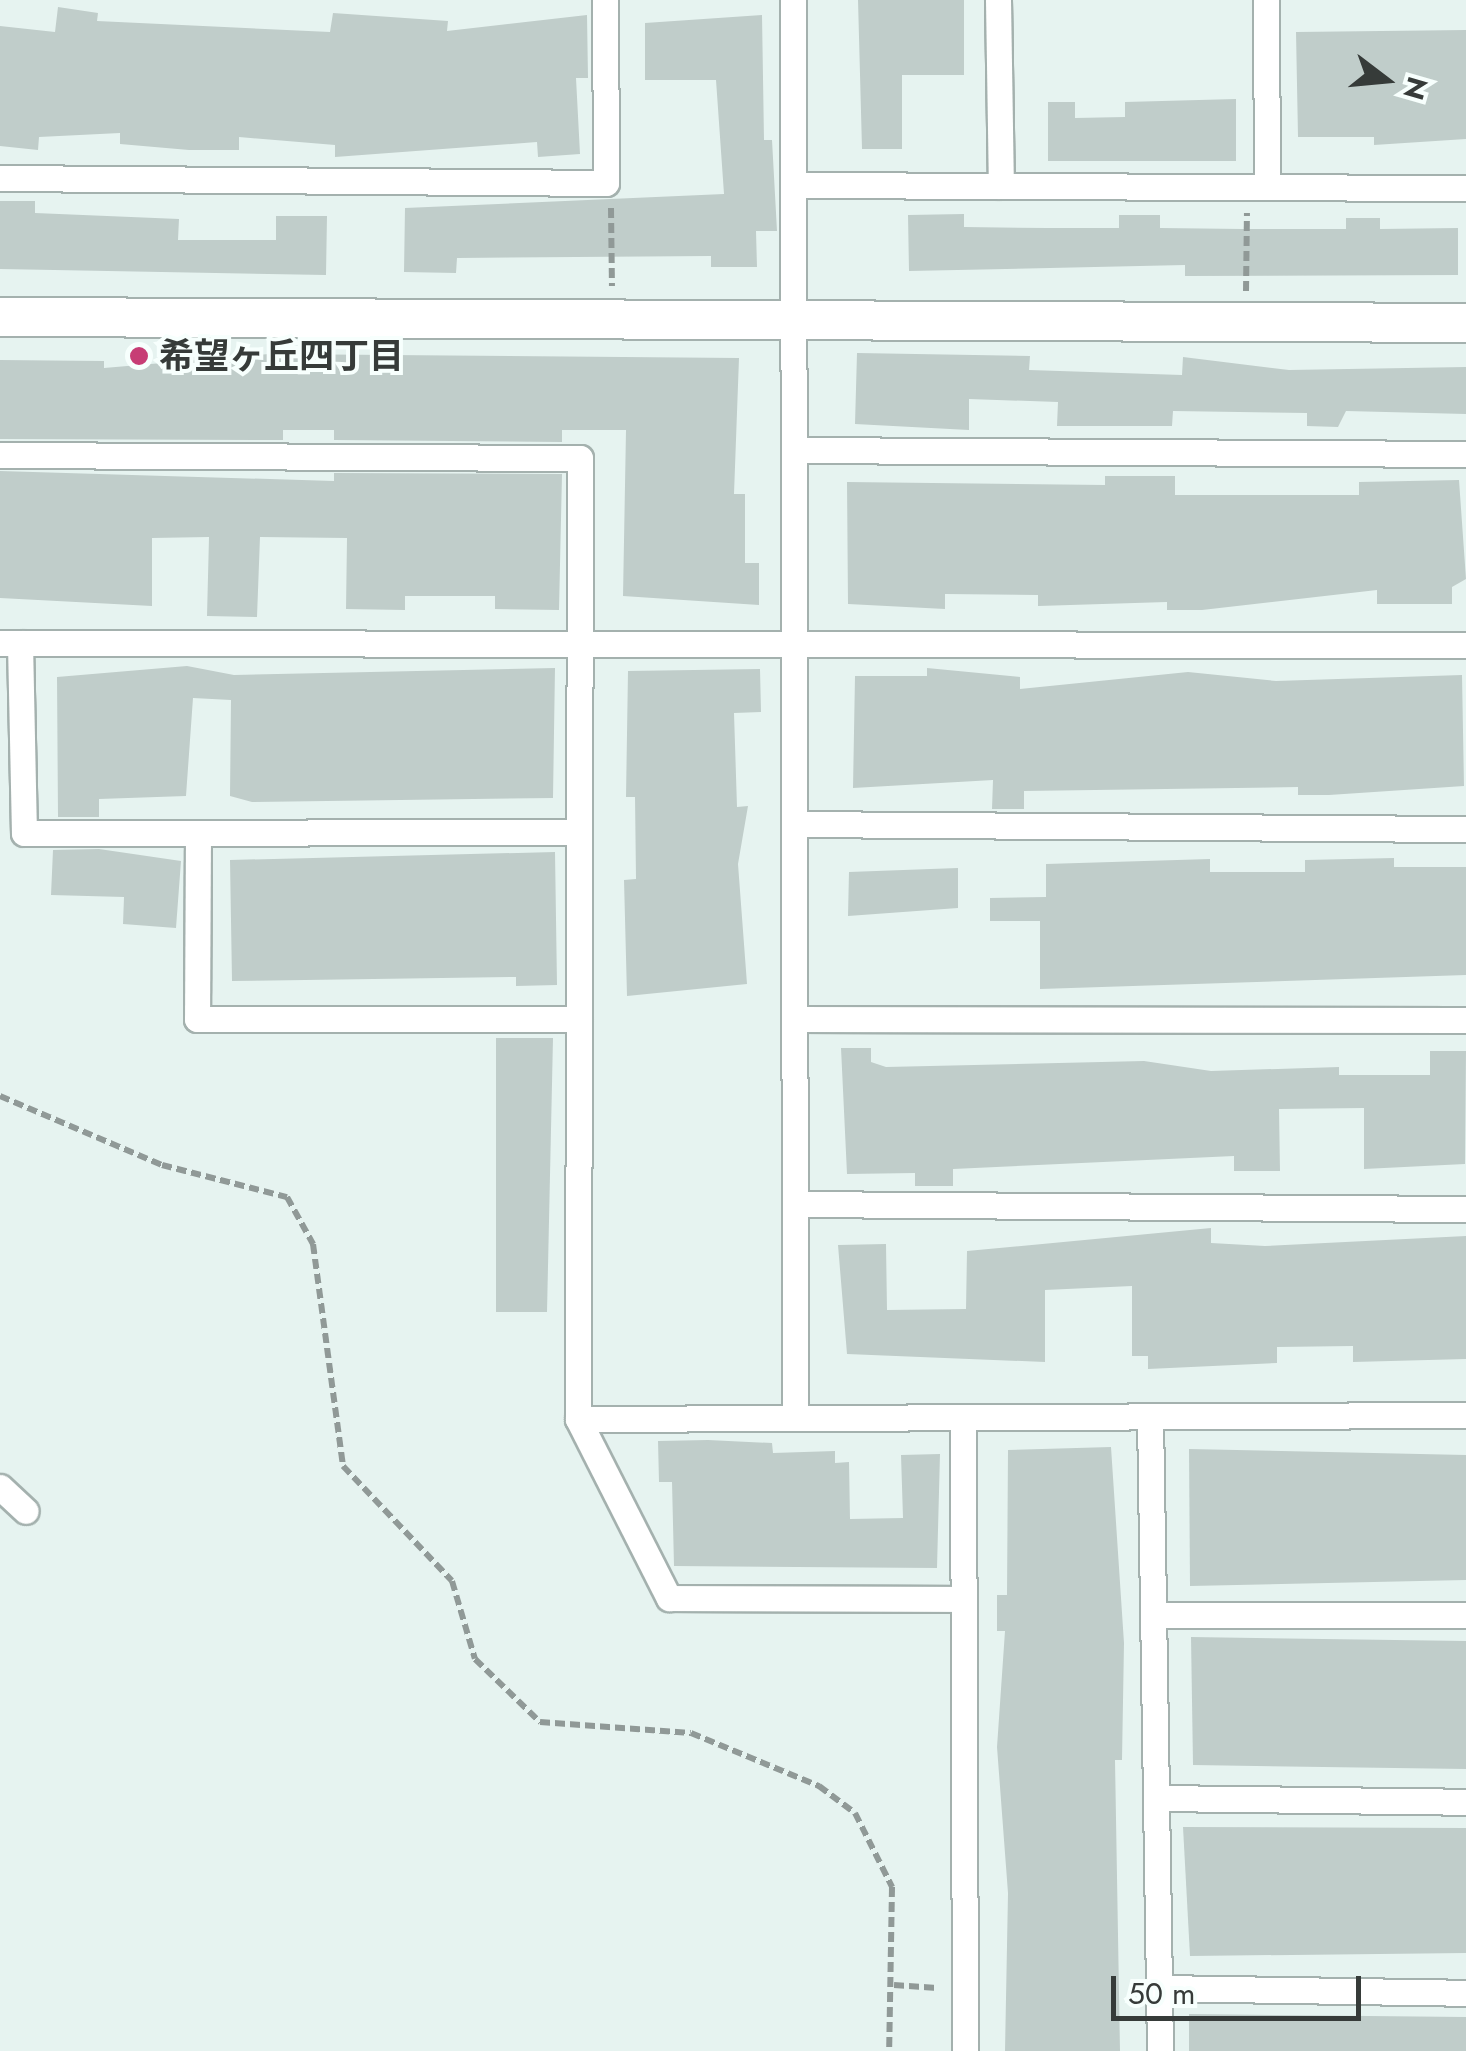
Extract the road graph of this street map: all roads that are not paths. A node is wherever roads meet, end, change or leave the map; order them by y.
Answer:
1 (606, 0) edge
2 (794, 0) edge
3 (998, 0) edge
4 (1266, 0) edge
5 (0, 178) edge
6 (794, 186) junction
7 (1000, 186) junction
8 (1257, 187) junction
9 (1466, 188) edge
10 (0, 317) edge
11 (794, 321) junction
12 (1466, 323) edge
13 (794, 450) junction
14 (1466, 454) edge
15 (0, 455) edge
16 (10, 643) edge
17 (580, 644) junction
18 (794, 644) junction
19 (1466, 644) edge
20 (794, 824) junction
21 (1466, 829) edge
22 (579, 832) junction
23 (198, 833) junction
24 (578, 1019) junction
25 (794, 1019) junction
26 (1466, 1020) edge
27 (795, 1204) junction
28 (1466, 1209) edge
29 (1466, 1415) edge
30 (1150, 1416) junction
31 (963, 1417) junction
32 (795, 1418) junction
33 (578, 1419) junction
34 (0, 1487) edge
35 (26, 1510) dead end
36 (964, 1599) junction
37 (1154, 1615) junction
38 (1466, 1615) edge
39 (1156, 1798) junction
40 (1466, 1802) edge
41 (1159, 1988) junction
42 (1466, 1993) edge
43 (965, 2051) edge
44 (1160, 2051) edge

1 - 5 street
2 - 6 street
3 - 7 street
4 - 8 street
6 - 7 street
6 - 11 street
7 - 8 street
8 - 9 street
10 - 11 street
11 - 12 street
11 - 13 street
13 - 14 street
13 - 18 street
15 - 17 street
16 - 17 street
16 - 23 street
17 - 18 street
17 - 22 street
18 - 19 street
18 - 20 street
20 - 21 street
20 - 25 street
22 - 23 street
22 - 24 street
23 - 24 street
24 - 33 street
25 - 26 street
25 - 27 street
27 - 28 street
27 - 32 street
29 - 30 street
30 - 31 street
30 - 37 street
31 - 32 street
31 - 36 street
32 - 33 street
33 - 36 street
34 - 35 street
36 - 43 street
37 - 38 street
37 - 39 street
39 - 40 street
39 - 41 street
41 - 42 street
41 - 44 street

